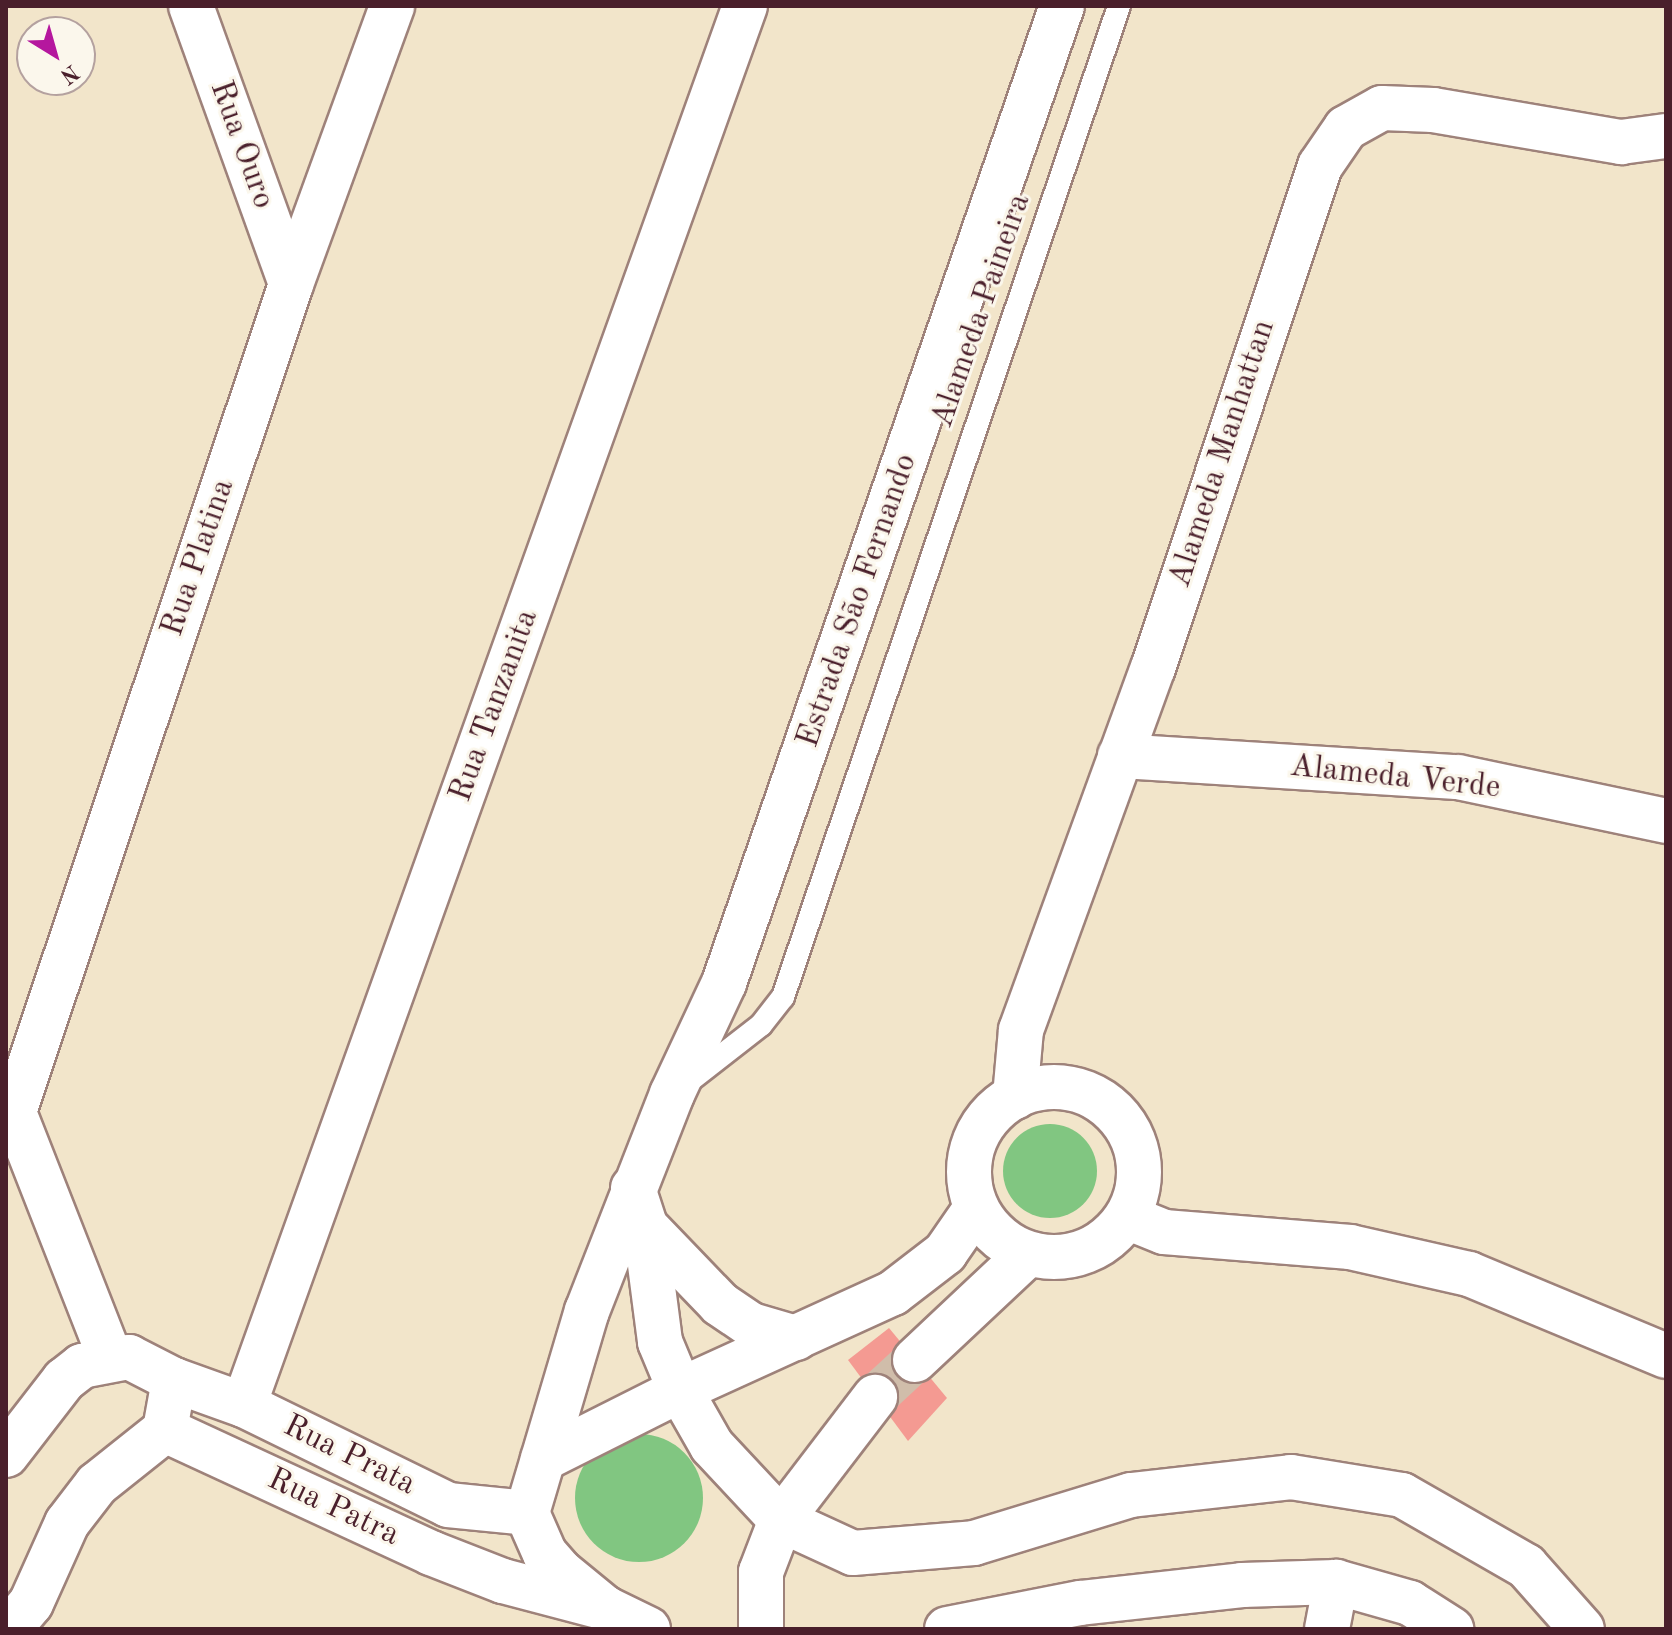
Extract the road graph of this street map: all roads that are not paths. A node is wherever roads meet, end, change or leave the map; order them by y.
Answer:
1 (191, 6) edge
2 (392, 6) edge
3 (745, 6) edge
4 (1062, 6) edge
5 (1119, 6) edge
6 (1666, 136) edge
7 (291, 284) junction
8 (1120, 756) junction
9 (1666, 821) edge
10 (672, 1094) junction
11 (1015, 1097) junction
12 (10, 1102) edge
13 (639, 1207) junction
14 (976, 1208) junction
15 (1127, 1217) junction
16 (1028, 1254) junction
17 (796, 1338) junction
18 (1666, 1356) edge
19 (110, 1358) junction
20 (915, 1360) tunnel mouth
21 (174, 1380) junction
22 (680, 1390) junction
23 (875, 1397) tunnel mouth
24 (244, 1405) junction
25 (165, 1430) junction
26 (11, 1437) edge
27 (543, 1459) junction
28 (448, 1505) junction
29 (527, 1513) junction
30 (781, 1520) junction
31 (431, 1553) junction
32 (1336, 1582) junction
33 (605, 1608) junction
34 (9, 1629) edge
35 (648, 1629) edge
36 (761, 1629) edge
37 (947, 1629) edge
38 (1327, 1629) edge
39 (1451, 1629) edge
40 (1582, 1629) edge

1 - 7 street, Rua Ouro
2 - 7 street, Rua Platina
3 - 24 street, Rua Tanzanita
4 - 10 street, Estrada São Fernando
5 - 10 lane, Alameda Paineira
6 - 8 street, Alameda Manhattan
7 - 12 street, Rua Platina
8 - 9 street, Alameda Verde
8 - 11 street, Alameda Manhattan
10 - 13 street, Estrada São Fernando
11 - 14 street
11 - 15 street
12 - 19 street
13 - 17 street
13 - 22 street
13 - 27 street, Estrada São Fernando
14 - 16 street
14 - 17 street
15 - 16 street
15 - 18 street
16 - 20 street
17 - 22 street
19 - 21 street, Rua Prata
19 - 26 street
21 - 24 street, Rua Prata
21 - 25 street
22 - 27 street
22 - 30 street
23 - 30 street
24 - 28 street, Rua Prata
25 - 31 street, Rua Patra
25 - 34 street
27 - 29 street, Estrada São Fernando
28 - 29 street, Rua Prata
28 - 31 street
29 - 33 street
30 - 36 street
30 - 40 street
31 - 33 street, Rua Patra
32 - 37 street
32 - 38 street
32 - 39 street
33 - 35 street

